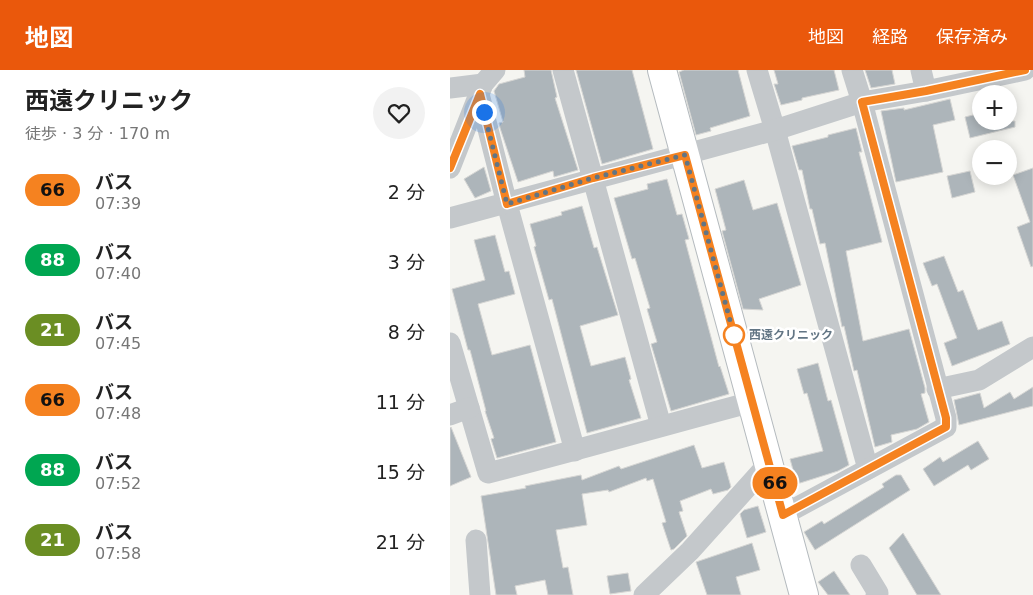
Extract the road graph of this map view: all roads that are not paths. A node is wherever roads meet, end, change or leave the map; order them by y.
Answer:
1 (563, 70) edge
2 (662, 70) edge
3 (757, 70) edge
4 (852, 70) edge
5 (921, 70) edge
6 (1025, 70) edge
7 (486, 83) edge
8 (450, 88) edge
9 (926, 91) junction
10 (862, 102) junction
11 (775, 130) junction
12 (685, 155) junction
13 (450, 168) edge
14 (593, 178) junction
15 (507, 204) junction
16 (450, 218) edge
17 (450, 343) edge
18 (1033, 347) edge
19 (938, 388) junction
20 (752, 402) junction
21 (459, 412) edge
22 (661, 426) junction
23 (575, 451) junction
24 (769, 463) junction
25 (868, 469) junction
26 (783, 515) junction
27 (476, 540) dead end
28 (861, 565) dead end
29 (480, 595) edge
30 (644, 595) edge
31 (804, 595) edge
32 (876, 595) edge

1 - 14 street
2 - 12 street
3 - 11 street
4 - 10 street
5 - 9 street
6 - 9 street
7 - 8 street
7 - 13 street
7 - 15 street
9 - 10 street
10 - 11 street
10 - 19 street
11 - 12 street
11 - 25 street
12 - 14 street
12 - 20 street
14 - 15 street
14 - 22 street
15 - 16 street
15 - 23 street
17 - 21 street
18 - 19 street
19 - 25 street
20 - 22 street
20 - 24 street
21 - 23 street
22 - 23 street
24 - 26 street
24 - 30 street
25 - 26 street
26 - 31 street
27 - 29 street
28 - 32 street

